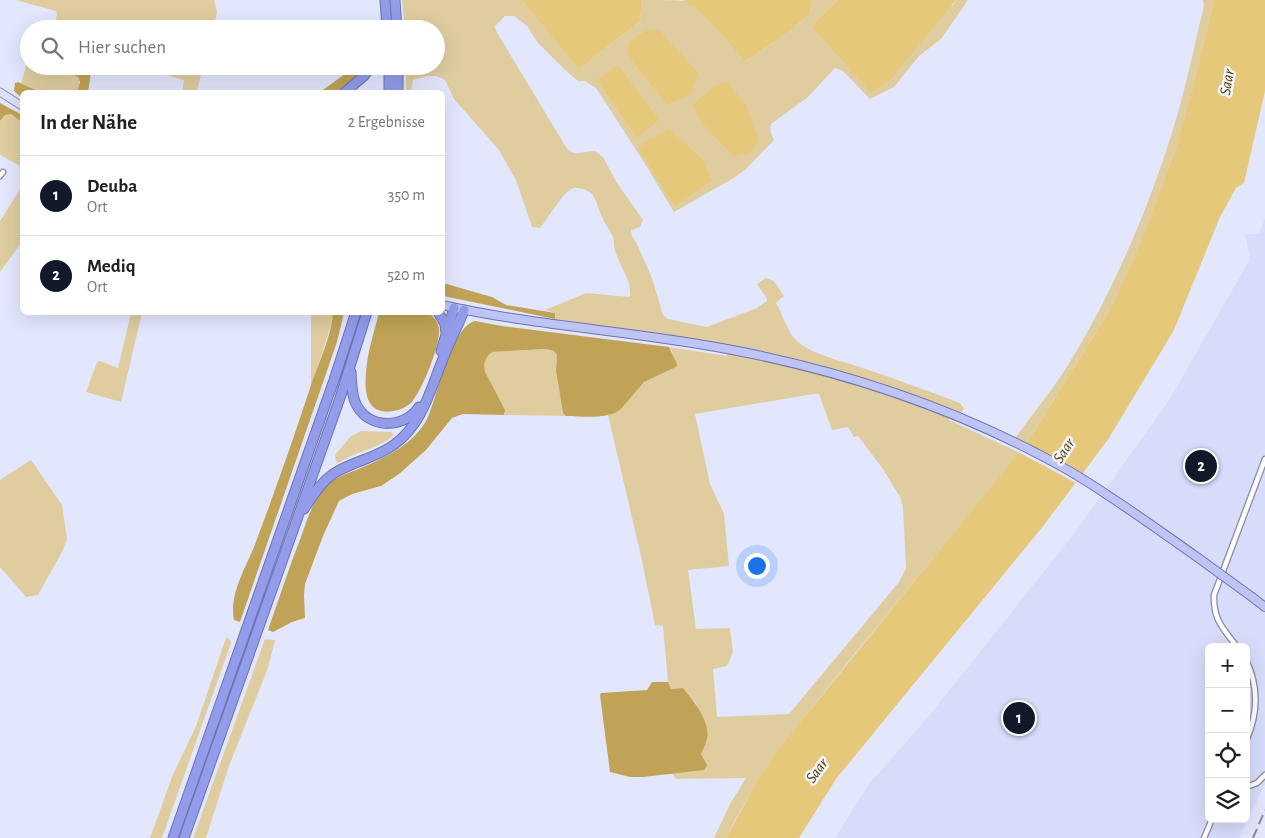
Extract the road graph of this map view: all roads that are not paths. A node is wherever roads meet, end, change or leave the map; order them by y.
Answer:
1 (395, 0) edge
2 (385, 3) edge
3 (384, 20) edge
4 (387, 20) edge
5 (396, 20) edge
6 (365, 75) edge
7 (389, 75) edge
8 (398, 75) edge
9 (347, 90) edge
10 (388, 90) edge
11 (398, 90) edge
12 (0, 92) edge
13 (20, 105) edge
14 (445, 306) edge
15 (454, 308) junction
16 (464, 310) junction
17 (355, 315) edge
18 (366, 315) edge
19 (440, 315) edge
20 (446, 333) junction
21 (351, 366) junction
22 (1265, 458) edge
23 (296, 522) junction
24 (1265, 607) edge
25 (1234, 643) edge
26 (1250, 668) edge
27 (1249, 733) edge
28 (1265, 775) edge
29 (1250, 786) edge
30 (1210, 823) edge
31 (173, 838) edge
32 (184, 838) edge
33 (1204, 838) edge

1 - 5 highway
2 - 3 highway
2 - 4 highway
6 - 9 highway
7 - 10 highway
8 - 11 highway
12 - 13 main road
14 - 15 main road
15 - 16 main road
15 - 20 highway
16 - 23 highway
16 - 24 main road, bridge
17 - 31 highway
18 - 21 highway
19 - 20 highway
20 - 21 highway
21 - 23 highway
22 - 25 street
23 - 32 highway
26 - 27 street
28 - 29 street
30 - 33 street

